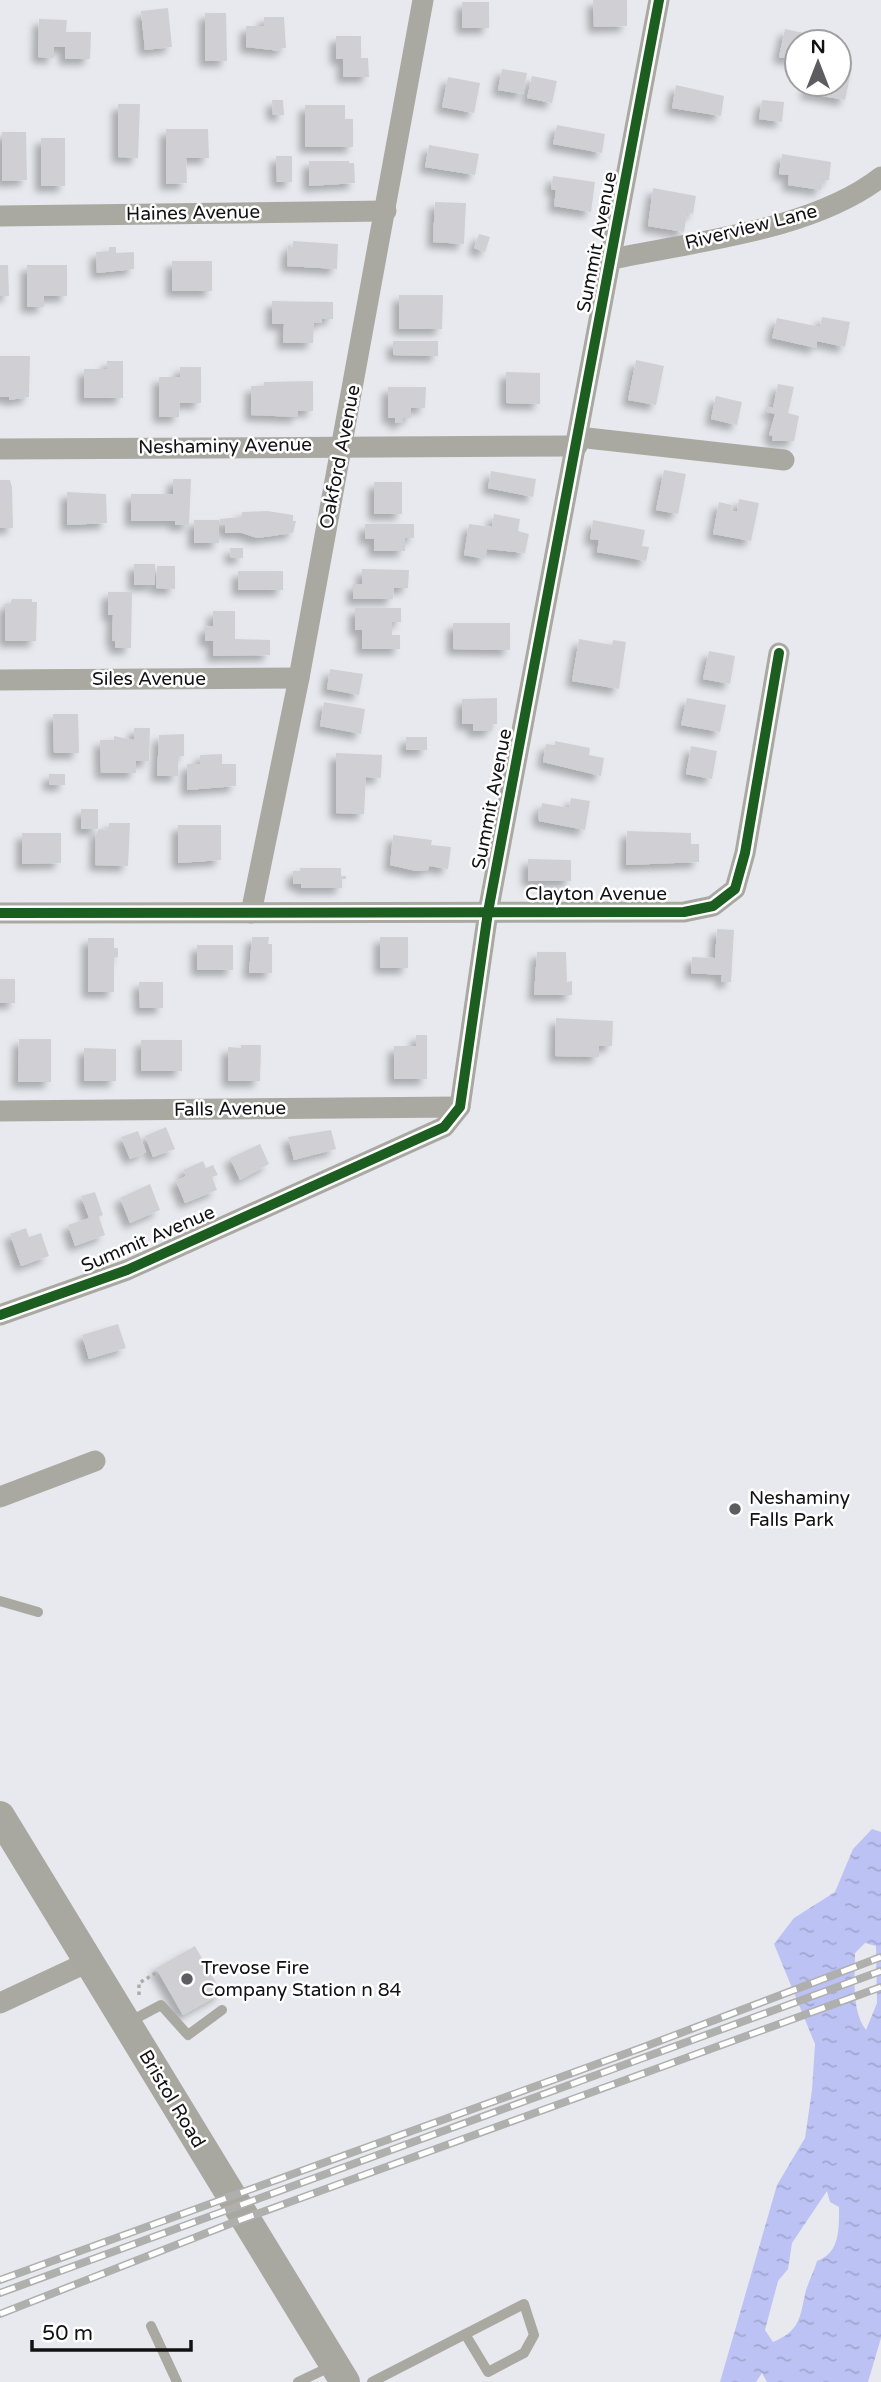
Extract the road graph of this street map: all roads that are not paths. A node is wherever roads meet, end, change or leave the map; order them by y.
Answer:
1 (423, 0) edge
2 (659, 0) edge
3 (881, 177) edge
4 (386, 211) junction
5 (0, 216) edge
6 (613, 259) junction
7 (578, 442) junction
8 (341, 445) junction
9 (0, 449) edge
10 (784, 460) dead end
11 (779, 653) dead end
12 (299, 678) junction
13 (0, 680) edge
14 (488, 912) junction
15 (0, 913) edge
16 (251, 913) junction
17 (460, 1107) junction
18 (0, 1111) edge
19 (0, 1315) edge
20 (96, 1461) dead end
21 (0, 1497) edge
22 (0, 1601) edge
23 (38, 1612) dead end
24 (0, 1816) edge
25 (88, 1962) junction
26 (0, 2003) edge
27 (222, 2010) dead end
28 (136, 2018) junction
29 (151, 2326) dead end
30 (466, 2334) junction
31 (340, 2373) edge
32 (177, 2382) edge
33 (298, 2382) edge
34 (372, 2382) edge

1 - 4 street, Oakford Avenue
2 - 6 street, Summit Avenue
3 - 6 street, Riverview Lane
4 - 5 street, Haines Avenue
4 - 8 street, Oakford Avenue
6 - 7 street, Summit Avenue
7 - 8 street, Neshaminy Avenue
7 - 10 street, Neshaminy Avenue
7 - 14 street, Summit Avenue
8 - 9 street, Neshaminy Avenue
8 - 12 street, Oakford Avenue
11 - 14 street, Clayton Avenue
12 - 13 street, Siles Avenue
12 - 16 street, Oakford Avenue
14 - 16 street, Clayton Avenue
14 - 17 street, Summit Avenue
15 - 16 street, Clayton Avenue
17 - 18 street, Falls Avenue
17 - 19 street, Summit Avenue
20 - 21 street
22 - 23 lane
24 - 25 main road, Bristol Road
25 - 26 street
25 - 28 main road, Bristol Road
27 - 28 lane
28 - 31 main road, Bristol Road
29 - 32 lane
30 - 30 lane
30 - 34 lane
31 - 33 lane

